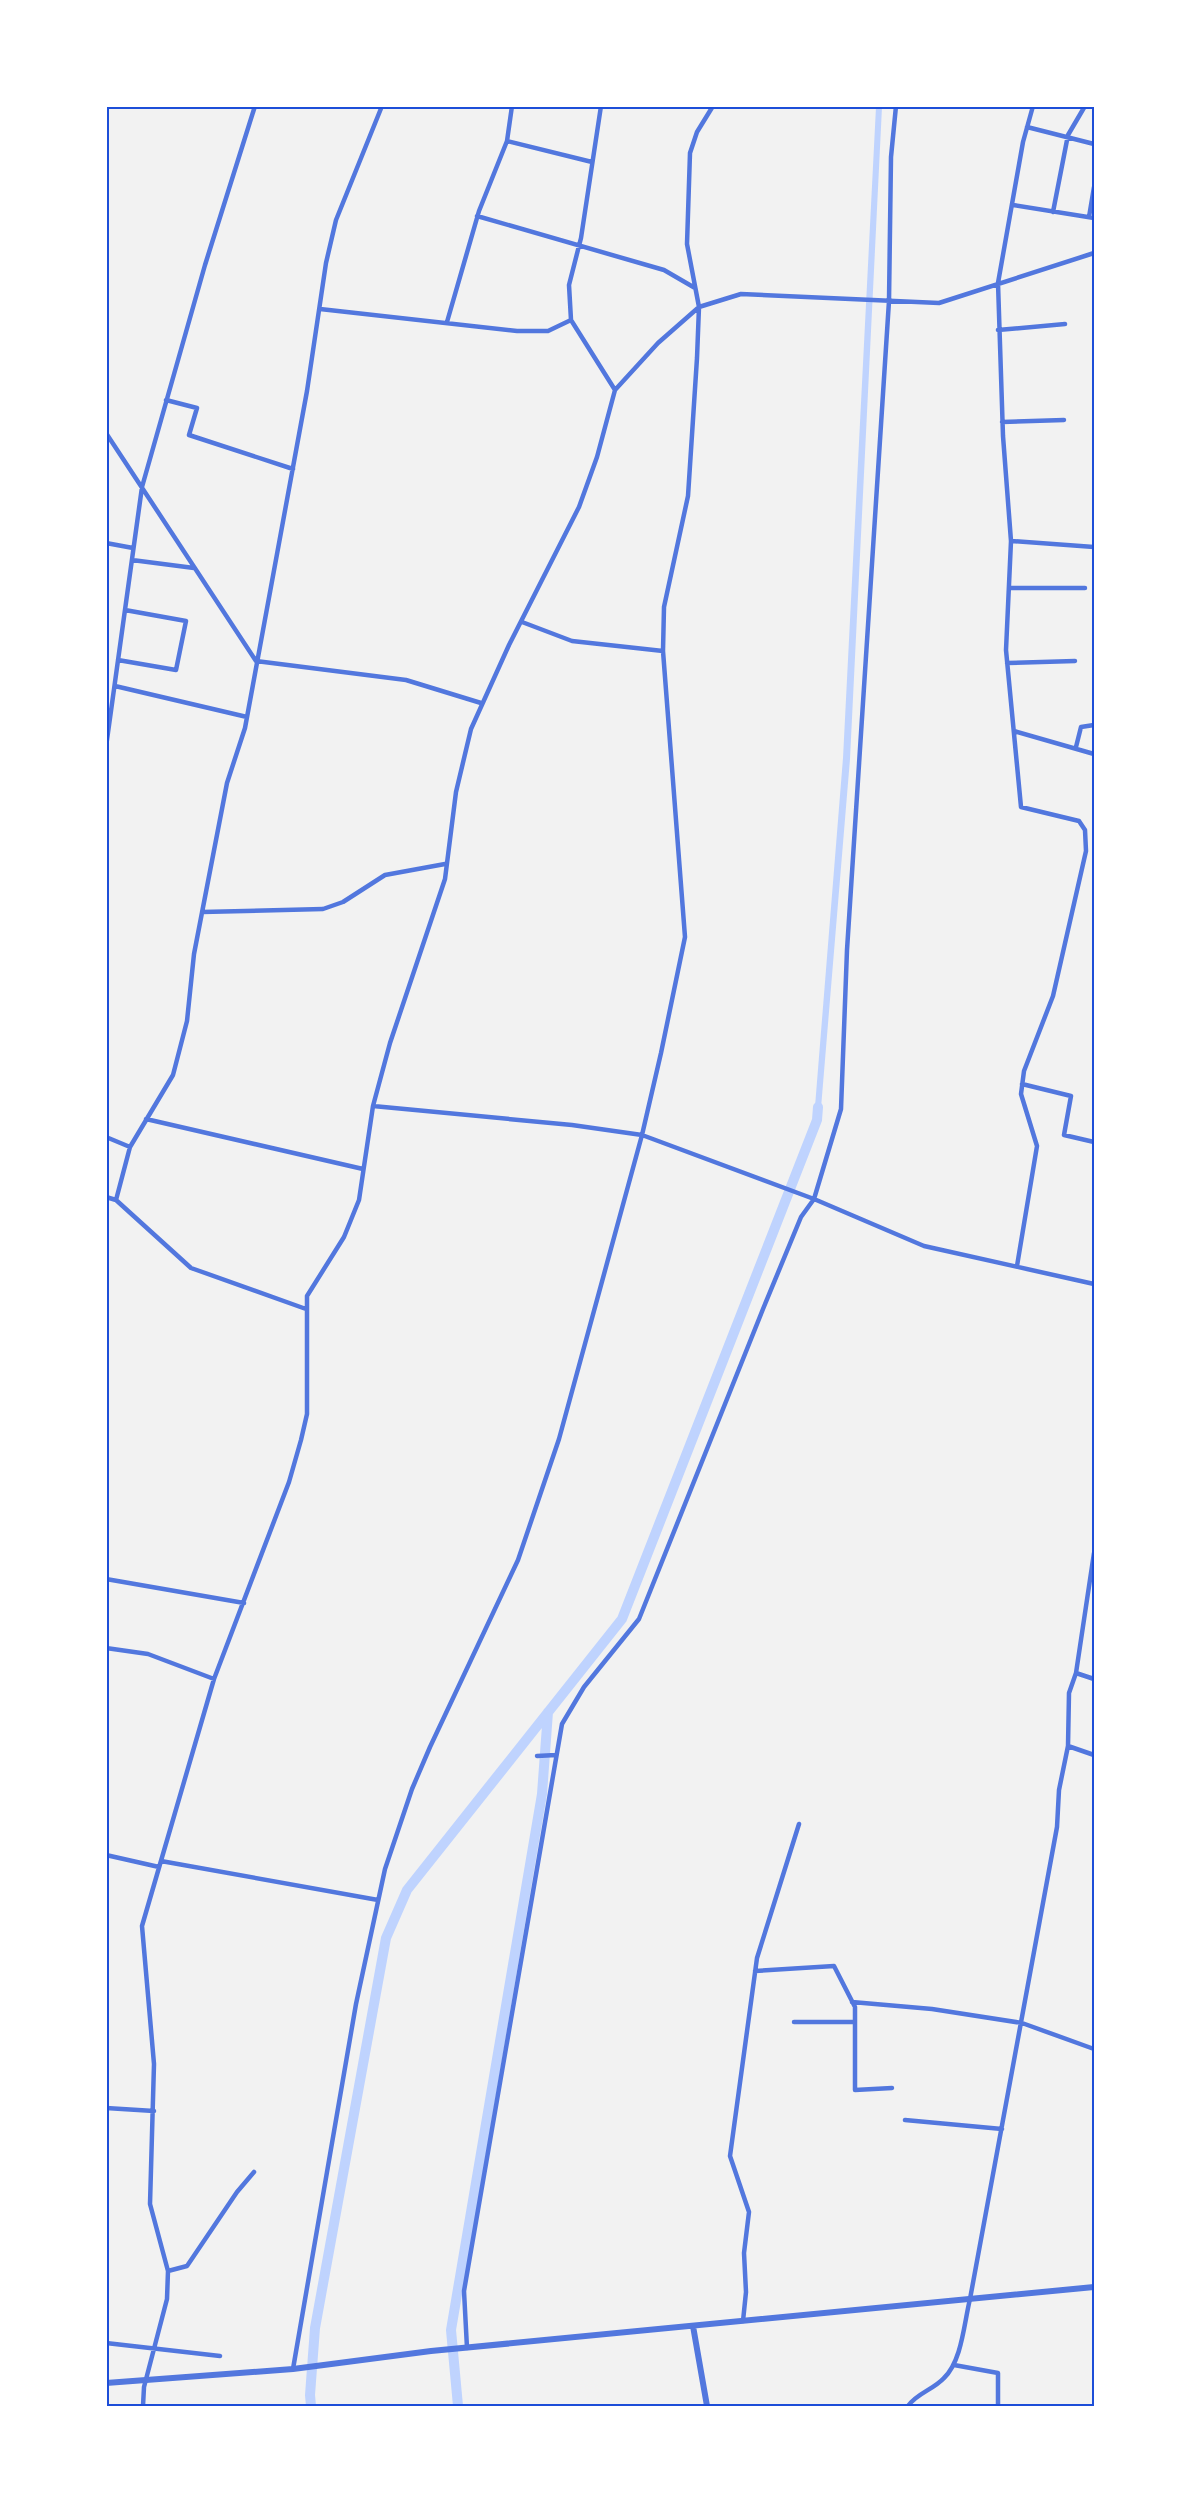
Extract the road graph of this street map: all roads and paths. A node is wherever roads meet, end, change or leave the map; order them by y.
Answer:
1 (255, 106) edge
2 (382, 106) edge
3 (512, 106) edge
4 (601, 106) edge
5 (712, 106) edge
6 (896, 106) edge
7 (1032, 106) edge
8 (1085, 106) edge
9 (1027, 126) junction
10 (1068, 138) junction
11 (507, 141) junction
12 (1095, 144) edge
13 (592, 162) junction
14 (1095, 187) edge
15 (1013, 206) junction
16 (1053, 212) junction
17 (477, 216) junction
18 (1092, 217) edge
19 (579, 243) junction
20 (1095, 253) edge
21 (998, 283) junction
22 (695, 288) junction
23 (889, 301) junction
24 (699, 307) junction
25 (320, 309) junction
26 (571, 320) junction
27 (447, 322) junction
28 (1065, 324) dead end
29 (998, 330) junction
30 (615, 390) junction
31 (166, 399) junction
32 (1064, 420) dead end
33 (1002, 422) junction
34 (106, 433) edge
35 (293, 469) junction
36 (142, 487) junction
37 (1011, 541) junction
38 (106, 543) edge
39 (1095, 547) edge
40 (133, 548) junction
41 (132, 560) junction
42 (195, 569) junction
43 (1009, 588) junction
44 (1085, 588) dead end
45 (125, 610) junction
46 (522, 622) junction
47 (663, 651) junction
48 (118, 660) junction
49 (256, 661) junction
50 (1075, 661) dead end
51 (1007, 663) junction
52 (115, 686) junction
53 (481, 703) junction
54 (247, 717) junction
55 (1095, 725) edge
56 (1014, 731) junction
57 (107, 740) edge
58 (106, 747) edge
59 (1076, 747) junction
60 (1095, 754) edge
61 (446, 864) junction
62 (202, 912) junction
63 (1022, 1084) junction
64 (373, 1106) junction
65 (146, 1119) junction
66 (642, 1135) junction
67 (106, 1137) edge
68 (1095, 1142) edge
69 (130, 1147) junction
70 (363, 1169) junction
71 (106, 1197) edge
72 (814, 1199) junction
73 (116, 1200) junction
74 (1017, 1266) junction
75 (1095, 1284) edge
76 (306, 1309) junction
77 (1095, 1553) edge
78 (106, 1579) edge
79 (244, 1603) junction
80 (106, 1648) edge
81 (1076, 1673) junction
82 (214, 1679) junction
83 (1095, 1679) edge
84 (1068, 1746) junction
85 (556, 1755) junction
86 (1095, 1755) edge
87 (537, 1756) dead end
88 (799, 1824) dead end
89 (106, 1855) edge
90 (160, 1864) junction
91 (378, 1900) junction
92 (755, 1971) junction
93 (852, 2002) junction
94 (794, 2022) dead end
95 (855, 2022) junction
96 (1022, 2023) junction
97 (1095, 2049) edge
98 (892, 2088) dead end
99 (106, 2108) edge
100 (154, 2112) junction
101 (905, 2120) dead end
102 (1002, 2129) junction
103 (254, 2172) dead end
104 (168, 2271) junction
105 (1095, 2287) edge
106 (970, 2299) junction
107 (743, 2321) junction
108 (693, 2326) junction
109 (106, 2343) edge
110 (154, 2348) junction
111 (464, 2348) junction
112 (220, 2356) dead end
113 (954, 2365) junction
114 (293, 2368) junction
115 (146, 2379) junction
116 (106, 2384) edge
117 (143, 2406) edge
118 (706, 2406) edge
119 (908, 2406) edge
120 (998, 2406) edge

1 - 31 street
2 - 25 street
3 - 11 street
4 - 13 street
5 - 22 street
6 - 23 street
7 - 9 street
8 - 10 street
9 - 10 street
9 - 15 street
10 - 12 street
10 - 16 street
11 - 13 street
11 - 17 street
13 - 19 street
14 - 18 street
15 - 16 street
15 - 21 street
16 - 18 street
17 - 19 street
17 - 27 street
19 - 22 street
19 - 26 street
20 - 21 street
21 - 23 street
21 - 29 street
22 - 24 street
23 - 24 street
23 - 72 street
24 - 30 street
24 - 47 street
25 - 27 street
25 - 35 street
26 - 27 street
26 - 30 street
28 - 29 street
29 - 33 street
30 - 46 street
31 - 35 street
31 - 36 street
32 - 33 street
33 - 37 street
34 - 36 street
35 - 49 street
36 - 40 street
36 - 42 street
37 - 39 street
37 - 43 street
38 - 40 street
40 - 41 street
41 - 42 street
41 - 45 street
42 - 49 street
43 - 44 street
43 - 51 street
45 - 48 street
45 - 48 street
46 - 47 street
46 - 53 street
47 - 66 street
48 - 52 street
49 - 53 street
49 - 54 street
50 - 51 street
51 - 56 street
52 - 54 street
52 - 57 street
53 - 61 street
54 - 62 street
55 - 59 street
56 - 59 street
56 - 63 street
57 - 58 street
59 - 60 street
61 - 62 street
61 - 64 street
62 - 65 street
63 - 68 street
63 - 74 street
64 - 66 street
64 - 70 street
65 - 69 street
65 - 70 street
66 - 72 street
66 - 91 street
67 - 69 street
69 - 73 street
70 - 76 street
71 - 73 street
72 - 74 street
72 - 85 street
73 - 76 street
74 - 75 street
76 - 79 street
77 - 81 street
78 - 79 street
79 - 82 street
80 - 82 street
81 - 83 street
81 - 84 street
82 - 90 street
84 - 86 street
84 - 96 street
85 - 87 street
85 - 111 street
88 - 92 street
89 - 90 street
90 - 91 street
90 - 100 street
91 - 114 street
92 - 93 street
92 - 107 street
93 - 95 street
93 - 96 street
94 - 95 street
95 - 98 street
96 - 97 street
96 - 102 street
99 - 100 street
100 - 104 street
101 - 102 street
102 - 106 street
103 - 104 street
104 - 110 street
105 - 106 street
106 - 107 street
106 - 113 street
107 - 108 street
108 - 111 street
108 - 118 street
109 - 110 street
110 - 112 street
110 - 115 street
111 - 114 street
113 - 119 street
113 - 120 street
114 - 115 street
115 - 116 street
115 - 117 street

